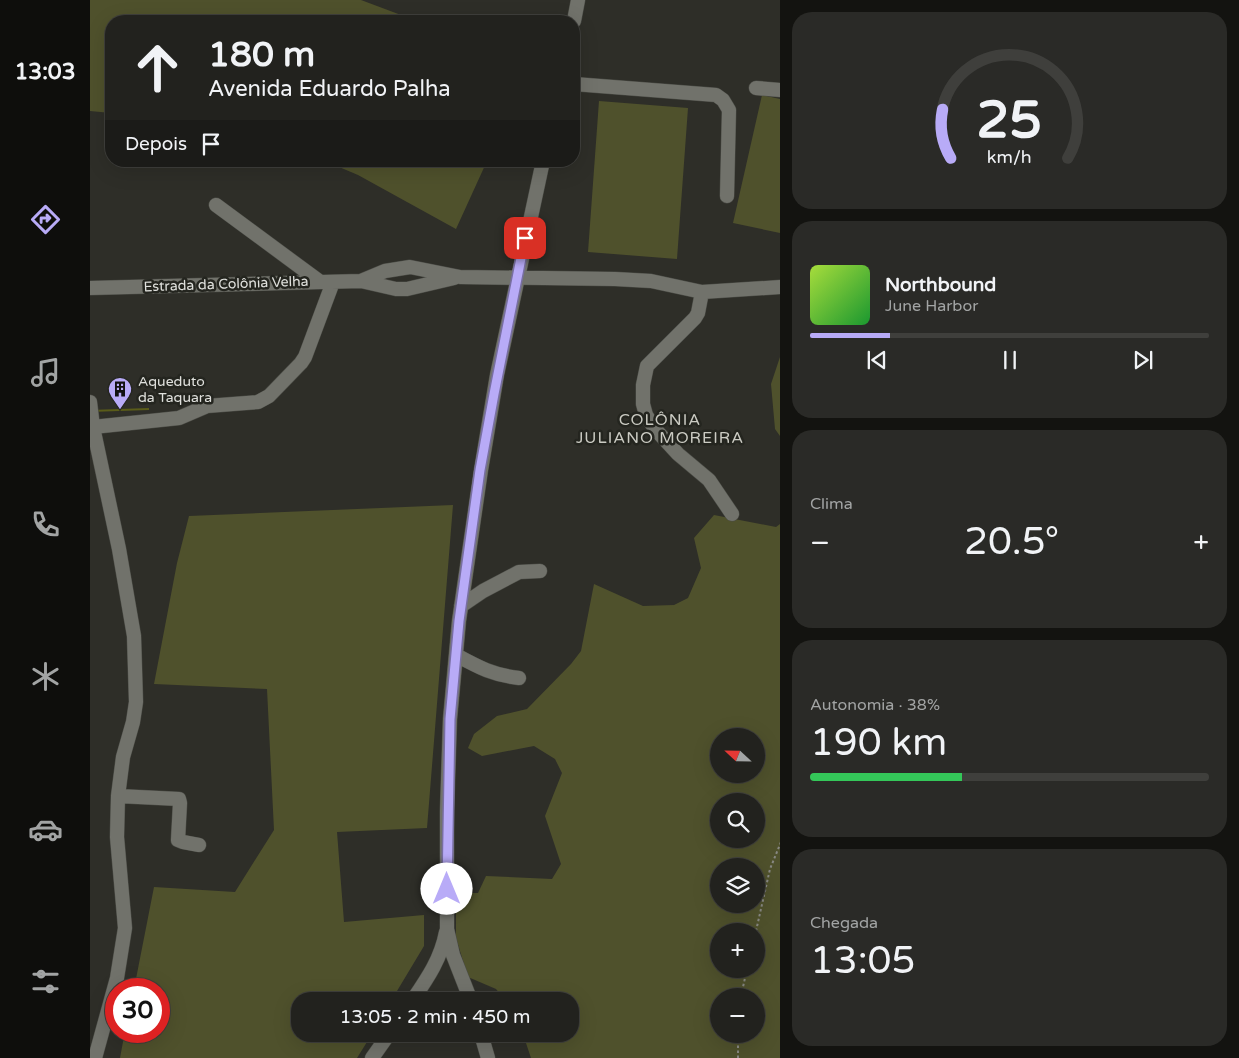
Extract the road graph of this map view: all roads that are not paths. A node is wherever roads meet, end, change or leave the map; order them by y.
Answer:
1 (578, 0) edge
2 (575, 15) edge
3 (580, 84) edge
4 (756, 88) dead end
5 (780, 90) edge
6 (541, 167) edge
7 (727, 196) dead end
8 (216, 206) dead end
9 (460, 277) junction
10 (517, 277) junction
11 (326, 281) junction
12 (361, 281) junction
13 (780, 287) edge
14 (90, 288) edge
15 (702, 292) junction
16 (90, 402) edge
17 (93, 422) junction
18 (732, 514) dead end
19 (540, 571) dead end
20 (461, 606) junction
21 (456, 656) junction
22 (520, 678) dead end
23 (118, 796) junction
24 (199, 846) dead end
25 (447, 928) junction
26 (418, 992) edge
27 (467, 992) edge
28 (383, 1042) edge
29 (483, 1042) edge
30 (95, 1058) edge
31 (372, 1058) edge
32 (488, 1058) edge

1 - 2 street
3 - 7 street
4 - 5 street
6 - 10 street
8 - 11 street
9 - 10 street, Estrada da Colônia Velha
9 - 12 street, Estrada da Colônia Velha
9 - 12 street, Estrada da Colônia Velha
10 - 15 street, Estrada da Colônia Velha
10 - 20 street
11 - 12 street, Estrada da Colônia Velha
11 - 14 street, Estrada da Colônia Velha
11 - 17 street
13 - 15 street, Estrada da Colônia Velha
15 - 18 street
16 - 17 street
17 - 23 street
19 - 20 street
20 - 21 street
21 - 22 street
21 - 25 street
23 - 24 street
23 - 30 street
25 - 26 street
25 - 27 street
28 - 31 street
29 - 32 street

